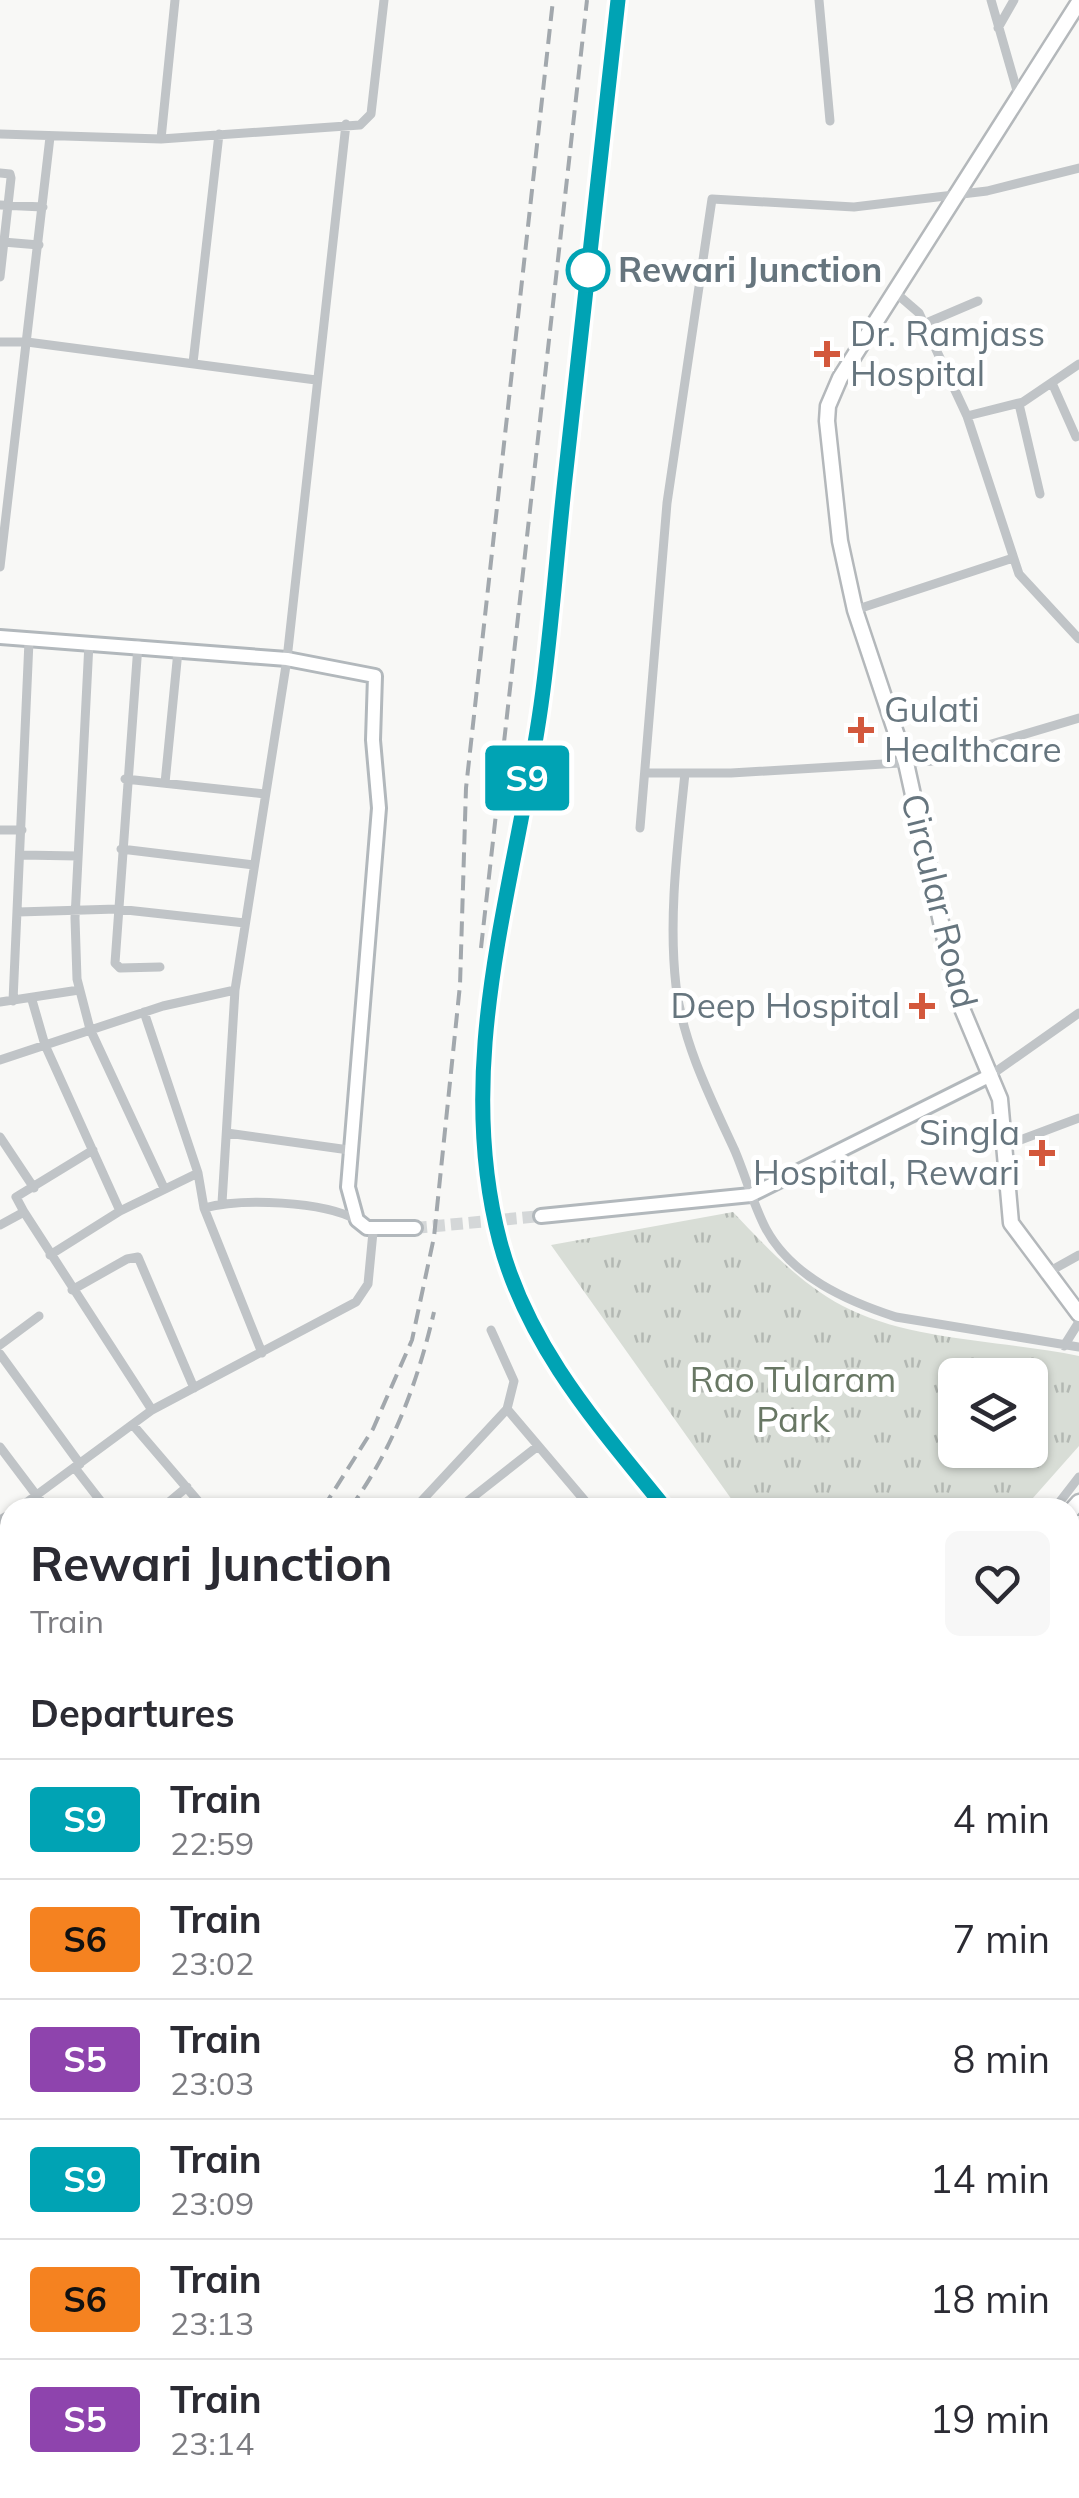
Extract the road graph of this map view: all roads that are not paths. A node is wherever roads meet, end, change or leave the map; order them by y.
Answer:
1 (175, 0) edge
2 (384, 0) edge
3 (819, 0) edge
4 (991, 0) edge
5 (1014, 0) edge
6 (1079, 2) edge
7 (1074, 22) edge
8 (998, 28) junction
9 (1018, 94) junction
10 (830, 120) dead end
11 (346, 124) junction
12 (0, 134) edge
13 (220, 134) junction
14 (50, 137) junction
15 (161, 139) junction
16 (1079, 168) edge
17 (0, 173) edge
18 (956, 194) junction
19 (5, 205) edge
20 (43, 206) junction
21 (2, 242) edge
22 (38, 245) junction
23 (0, 277) edge
24 (897, 294) junction
25 (978, 301) dead end
26 (924, 324) junction
27 (0, 342) edge
28 (27, 342) junction
29 (193, 363) junction
30 (1079, 364) edge
31 (316, 380) junction
32 (1052, 384) junction
33 (1019, 404) junction
34 (968, 416) junction
35 (1076, 437) dead end
36 (1040, 494) dead end
37 (1013, 558) junction
38 (0, 566) edge
39 (855, 610) junction
40 (0, 637) edge
41 (1079, 639) edge
42 (29, 641) junction
43 (89, 643) junction
44 (138, 645) junction
45 (178, 651) junction
46 (287, 659) junction
47 (1079, 718) edge
48 (906, 764) junction
49 (645, 773) junction
50 (686, 773) junction
51 (125, 779) junction
52 (165, 784) junction
53 (265, 794) junction
54 (640, 828) dead end
55 (0, 830) edge
56 (22, 830) junction
57 (122, 849) junction
58 (20, 856) junction
59 (78, 856) junction
60 (254, 865) junction
61 (117, 909) junction
62 (76, 910) junction
63 (18, 912) junction
64 (245, 922) junction
65 (160, 967) dead end
66 (79, 990) junction
67 (236, 990) junction
68 (32, 1000) junction
69 (14, 1001) junction
70 (0, 1002) edge
71 (144, 1012) junction
72 (1079, 1013) edge
73 (90, 1029) junction
74 (46, 1045) junction
75 (0, 1060) edge
76 (991, 1074) junction
77 (1079, 1118) edge
78 (227, 1133) junction
79 (0, 1137) edge
80 (1007, 1145) junction
81 (93, 1150) junction
82 (349, 1150) junction
83 (10, 1152) junction
84 (0, 1158) edge
85 (198, 1173) junction
86 (34, 1188) junction
87 (164, 1188) junction
88 (750, 1195) junction
89 (222, 1204) junction
90 (204, 1208) junction
91 (120, 1211) junction
92 (24, 1212) junction
93 (541, 1216) tunnel mouth
94 (358, 1220) junction
95 (0, 1224) edge
96 (415, 1228) tunnel mouth
97 (374, 1232) junction
98 (50, 1255) junction
99 (1079, 1256) edge
100 (1046, 1274) junction
101 (72, 1290) junction
102 (39, 1316) dead end
103 (1079, 1318) edge
104 (491, 1330) dead end
105 (0, 1345) edge
106 (1064, 1346) junction
107 (1079, 1346) edge
108 (262, 1352) junction
109 (0, 1354) edge
110 (194, 1388) junction
111 (507, 1408) junction
112 (152, 1410) junction
113 (133, 1425) junction
114 (538, 1446) junction
115 (0, 1447) edge
116 (77, 1466) junction
117 (1079, 1477) edge
118 (187, 1487) junction
119 (37, 1496) junction
120 (34, 1498) edge
121 (99, 1498) edge
122 (174, 1498) edge
123 (196, 1498) edge
124 (424, 1498) edge
125 (472, 1498) edge
126 (582, 1498) edge
127 (1063, 1498) edge

1 - 15 street
2 - 11 street
3 - 10 street
4 - 8 street
5 - 8 street
6 - 7 main road, Circular Road
7 - 9 main road, Circular Road
8 - 9 street
9 - 18 main road, Circular Road
11 - 13 street
11 - 31 street
12 - 14 street
13 - 15 street
13 - 29 street
14 - 15 street
14 - 20 street
16 - 18 street
17 - 19 street
18 - 24 main road, Circular Road
18 - 49 street
19 - 20 street
19 - 21 street
20 - 22 street
21 - 22 street
21 - 23 street
22 - 28 street
24 - 26 street
24 - 39 main road, Circular Road
25 - 26 street
26 - 34 street
27 - 28 street
28 - 29 street
28 - 38 street
29 - 31 street
30 - 32 street
31 - 46 street
32 - 33 street
32 - 35 street
33 - 34 street
33 - 36 street
34 - 37 street
37 - 39 street
37 - 41 street
39 - 48 main road, Circular Road
40 - 42 street
42 - 43 street
42 - 56 street
43 - 44 street
43 - 59 street
44 - 45 street
44 - 51 street
45 - 46 street
45 - 52 street
46 - 53 street
46 - 82 street
47 - 48 street
48 - 50 street
48 - 76 main road, Circular Road
49 - 50 street
49 - 54 street
50 - 88 street
51 - 52 street
51 - 57 street
52 - 53 street
53 - 60 street
55 - 56 street
56 - 58 street
57 - 60 street
57 - 61 street
58 - 59 street
58 - 63 street
59 - 62 street
60 - 64 street
61 - 62 street
61 - 64 street
61 - 65 street
62 - 63 street
62 - 66 street
63 - 69 street
64 - 67 street
66 - 68 street
66 - 73 street
67 - 71 street
67 - 78 street
68 - 69 street
68 - 74 street
69 - 70 street
71 - 73 street
71 - 85 street
72 - 76 street
73 - 74 street
73 - 87 street
74 - 75 street
74 - 81 street
76 - 80 main road, Circular Road
76 - 88 street
77 - 80 street
78 - 82 street
78 - 89 street
79 - 83 street
80 - 100 main road, Circular Road
81 - 86 street
81 - 91 street
82 - 94 street
83 - 84 street
83 - 86 street
85 - 87 street
85 - 90 street
86 - 92 street
87 - 91 street
88 - 93 street
88 - 106 street
89 - 90 street
89 - 94 street
90 - 108 street
91 - 98 street
92 - 95 street
92 - 98 street
94 - 97 street
96 - 97 street
97 - 108 street
98 - 101 street
99 - 100 street
100 - 103 main road, Circular Road
101 - 110 street
101 - 112 street
102 - 105 street
103 - 106 street
104 - 111 street
106 - 107 street
108 - 110 street
109 - 116 street
110 - 112 street
111 - 114 street
111 - 124 street
112 - 113 street
113 - 116 street
113 - 118 street
114 - 125 street
114 - 126 street
115 - 119 street
116 - 119 street
116 - 121 street
117 - 127 street
118 - 122 street
118 - 123 street
119 - 120 street

